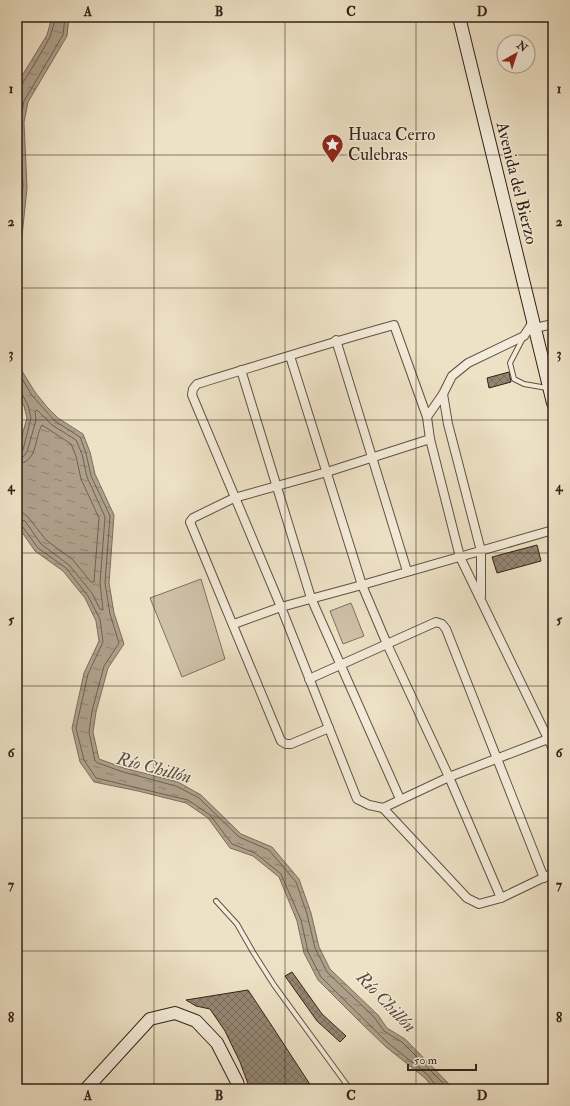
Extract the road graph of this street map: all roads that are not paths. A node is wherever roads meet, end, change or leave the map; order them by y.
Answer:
1 (459, 17) edge
2 (553, 324) edge
3 (534, 325) junction
4 (524, 336) junction
5 (336, 340) junction
6 (290, 356) junction
7 (241, 370) junction
8 (549, 388) junction
9 (443, 394) junction
10 (553, 403) edge
11 (427, 417) junction
12 (430, 439) junction
13 (373, 458) junction
14 (327, 472) junction
15 (277, 486) junction
16 (234, 498) junction
17 (553, 530) edge
18 (481, 551) junction
19 (460, 557) junction
20 (407, 571) junction
21 (362, 585) junction
22 (311, 598) junction
23 (481, 599) junction
24 (281, 607) junction
25 (234, 624) junction
26 (387, 644) junction
27 (340, 665) junction
28 (309, 678) junction
29 (329, 728) junction
30 (548, 739) junction
31 (553, 749) edge
32 (497, 758) junction
33 (449, 777) junction
34 (400, 799) junction
35 (383, 808) junction
36 (553, 873) edge
37 (544, 878) junction
38 (501, 898) junction
39 (216, 901) dead end
40 (86, 1089) edge
41 (239, 1089) edge
42 (350, 1089) edge

1 - 3 street, Avenida del Bierzo
2 - 3 street
3 - 4 street
3 - 8 street, Avenida del Bierzo
4 - 8 lane
4 - 9 street
5 - 6 street
5 - 11 street
5 - 13 street
6 - 7 street
6 - 14 street
7 - 15 street
7 - 16 street
8 - 10 street, Avenida del Bierzo
9 - 11 street
9 - 18 street
11 - 12 street
12 - 13 street
12 - 19 street
13 - 14 street
13 - 20 street
14 - 15 street
14 - 21 street
15 - 16 street
15 - 22 street
16 - 24 street
16 - 25 street
17 - 18 street
18 - 19 street
18 - 23 street
19 - 20 street
19 - 23 street
20 - 21 street
21 - 22 street
21 - 26 street
22 - 24 street
22 - 27 street
23 - 30 street
24 - 25 street
24 - 28 street
25 - 29 street
26 - 27 street
26 - 32 street
26 - 33 street
27 - 28 street
27 - 34 street
28 - 29 street
29 - 35 street
30 - 31 street
30 - 32 street
32 - 33 street
32 - 37 street
33 - 34 street
33 - 38 street
34 - 35 street
35 - 38 street
36 - 37 street
37 - 38 street
39 - 42 lane
40 - 41 street

